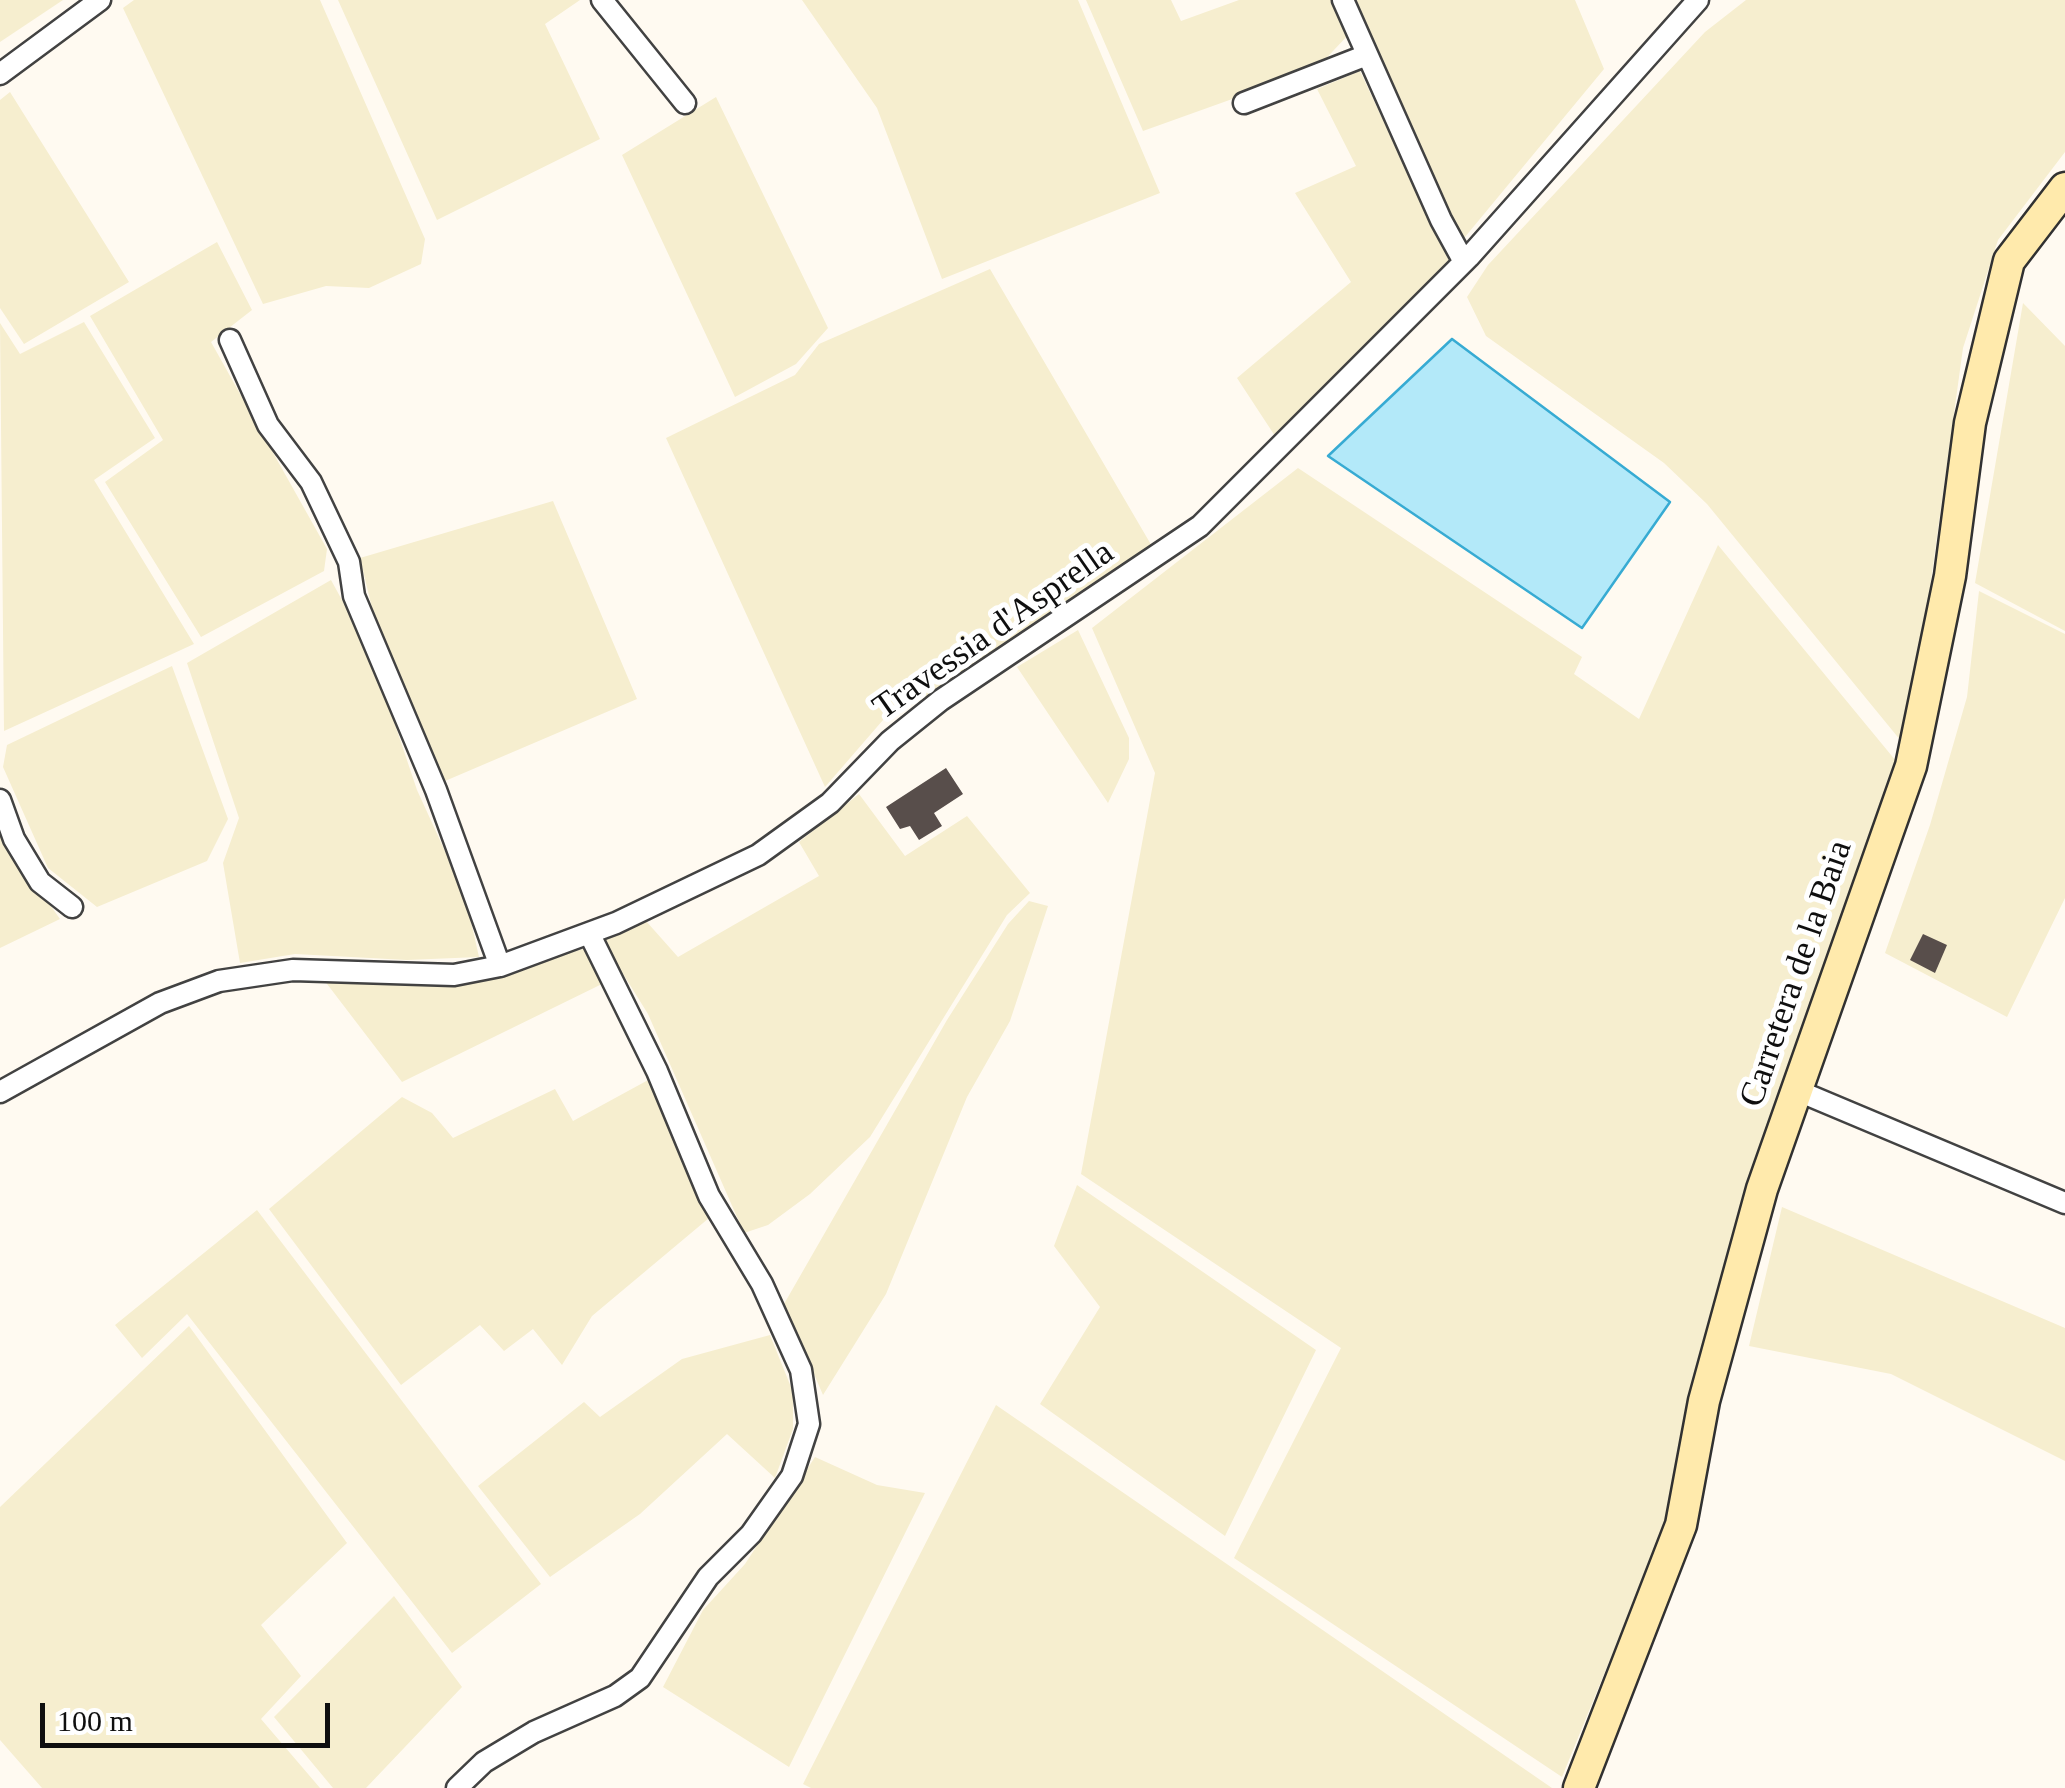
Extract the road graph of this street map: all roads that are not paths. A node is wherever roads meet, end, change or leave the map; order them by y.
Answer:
1 (100, 0) edge
2 (602, 0) edge
3 (1343, 0) edge
4 (1698, 0) edge
5 (1367, 55) junction
6 (0, 74) edge
7 (686, 103) dead end
8 (1244, 103) dead end
9 (2065, 188) edge
10 (1464, 262) junction
11 (230, 340) dead end
12 (0, 800) edge
13 (72, 907) dead end
14 (589, 934) junction
15 (500, 966) junction
16 (1796, 1090) junction
17 (0, 1092) edge
18 (2065, 1203) edge
19 (1582, 1786) edge
20 (457, 1788) edge

1 - 6 street
2 - 7 street
3 - 5 street
4 - 10 street, Travessia d'Asprella
5 - 8 street
5 - 10 street
9 - 16 main road, Carretera de la Baia
10 - 14 street, Travessia d'Asprella
11 - 15 street
12 - 13 street
14 - 15 street, Travessia d'Asprella
14 - 20 street
15 - 17 street, Travessia d'Asprella
16 - 18 street
16 - 19 main road, Carretera de la Baia

